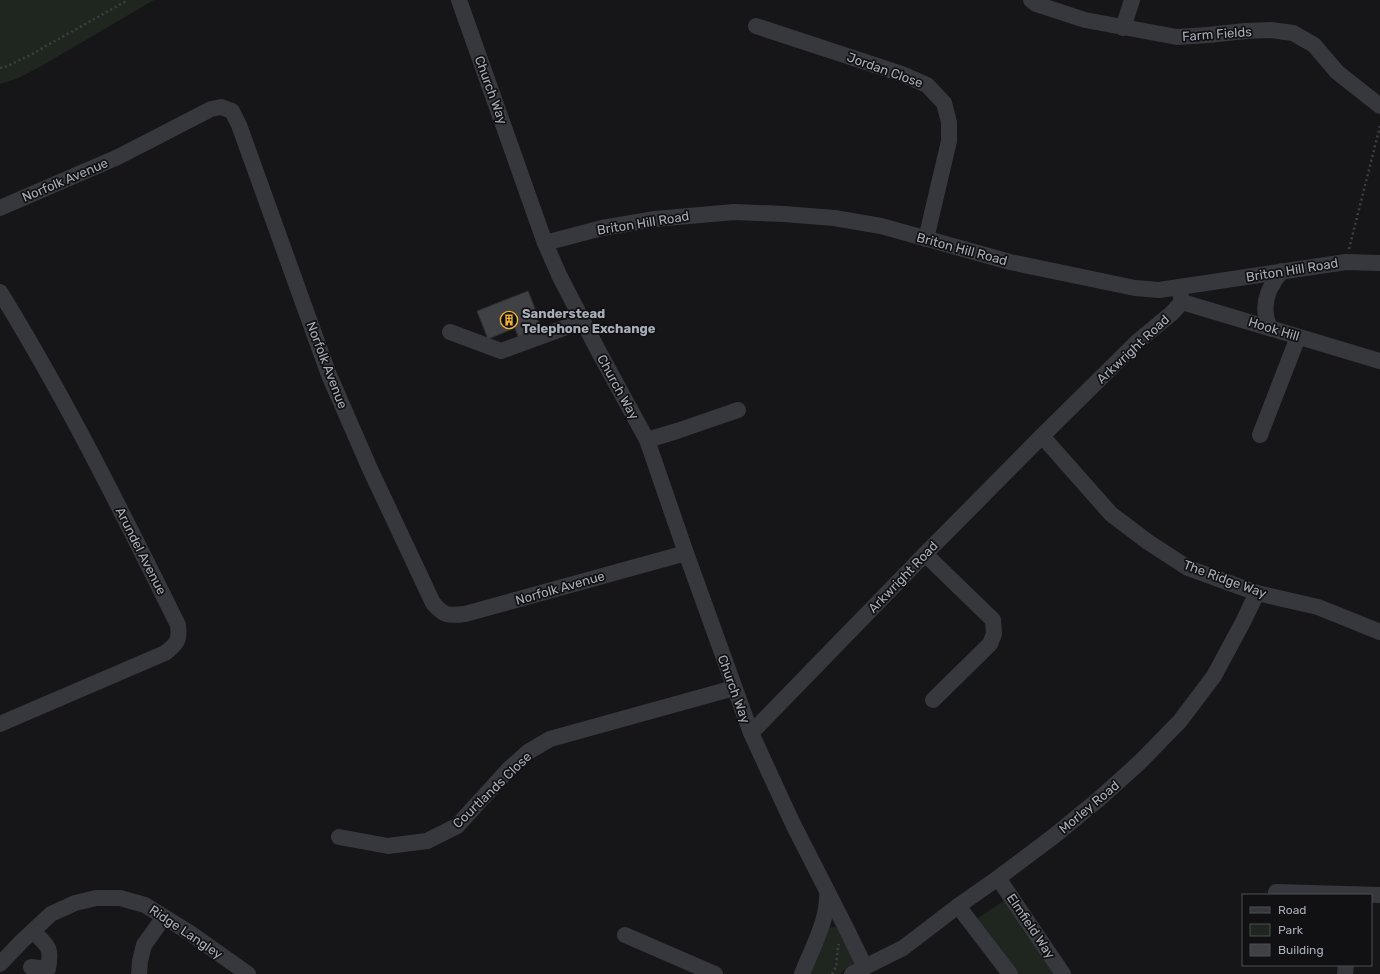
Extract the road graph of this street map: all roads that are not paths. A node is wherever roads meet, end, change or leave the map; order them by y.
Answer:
1 (458, 0) edge
2 (1031, 0) edge
3 (1132, 0) edge
4 (756, 26) dead end
5 (1123, 28) junction
6 (1380, 106) edge
7 (0, 208) edge
8 (926, 239) junction
9 (545, 242) junction
10 (1380, 263) edge
11 (1282, 271) junction
12 (0, 292) edge
13 (1180, 294) junction
14 (583, 321) junction
15 (1270, 328) junction
16 (450, 332) dead end
17 (1298, 337) junction
18 (1380, 361) edge
19 (738, 410) dead end
20 (1260, 435) dead end
21 (1042, 436) junction
22 (647, 440) junction
23 (686, 553) junction
24 (925, 554) junction
25 (1257, 593) junction
26 (1380, 632) edge
27 (734, 688) junction
28 (933, 700) dead end
29 (0, 724) edge
30 (750, 733) junction
31 (339, 837) dead end
32 (998, 878) junction
33 (826, 889) junction
34 (1276, 892) dead end
35 (1350, 894) edge
36 (958, 906) junction
37 (164, 917) junction
38 (33, 931) junction
39 (819, 932) junction
40 (844, 934) junction
41 (625, 935) dead end
42 (0, 964) edge
43 (31, 966) dead end
44 (858, 970) edge
45 (139, 974) edge
46 (248, 974) edge
47 (715, 974) edge
48 (802, 974) edge
49 (1010, 974) edge
50 (1063, 974) edge

1 - 9 street, Church Way
2 - 5 street, Farm Fields
3 - 5 street
4 - 8 street, Jordan Close
5 - 6 street, Farm Fields
7 - 23 street, Norfolk Avenue
8 - 9 street, Briton Hill Road
8 - 13 street, Briton Hill Road
9 - 14 street, Church Way
10 - 11 street, Briton Hill Road
11 - 13 street, Briton Hill Road
11 - 15 street
12 - 29 street, Arundel Avenue
13 - 15 street, Hook Hill
13 - 21 street, Arkwright Road
14 - 16 street
14 - 22 street, Church Way
15 - 17 street, Hook Hill
17 - 18 street, Hook Hill
17 - 20 street
19 - 22 street
21 - 24 street, Arkwright Road
21 - 25 street, The Ridge Way
22 - 23 street, Church Way
23 - 27 street, Church Way
24 - 28 street
24 - 30 street, Arkwright Road
25 - 26 street, The Ridge Way
25 - 32 street, Morley Road
27 - 30 street, Church Way
27 - 31 street, Courtlands Close
30 - 33 street
32 - 36 street, Morley Road
32 - 50 street, Elmfield Way
33 - 39 street
33 - 40 street
34 - 35 street
36 - 44 street, Morley Road
36 - 49 street
37 - 38 street, Ridge Langley
37 - 45 street
37 - 46 street, Ridge Langley
38 - 42 street, Ridge Langley
38 - 43 street
39 - 40 street
39 - 48 street
40 - 44 street
41 - 47 street

